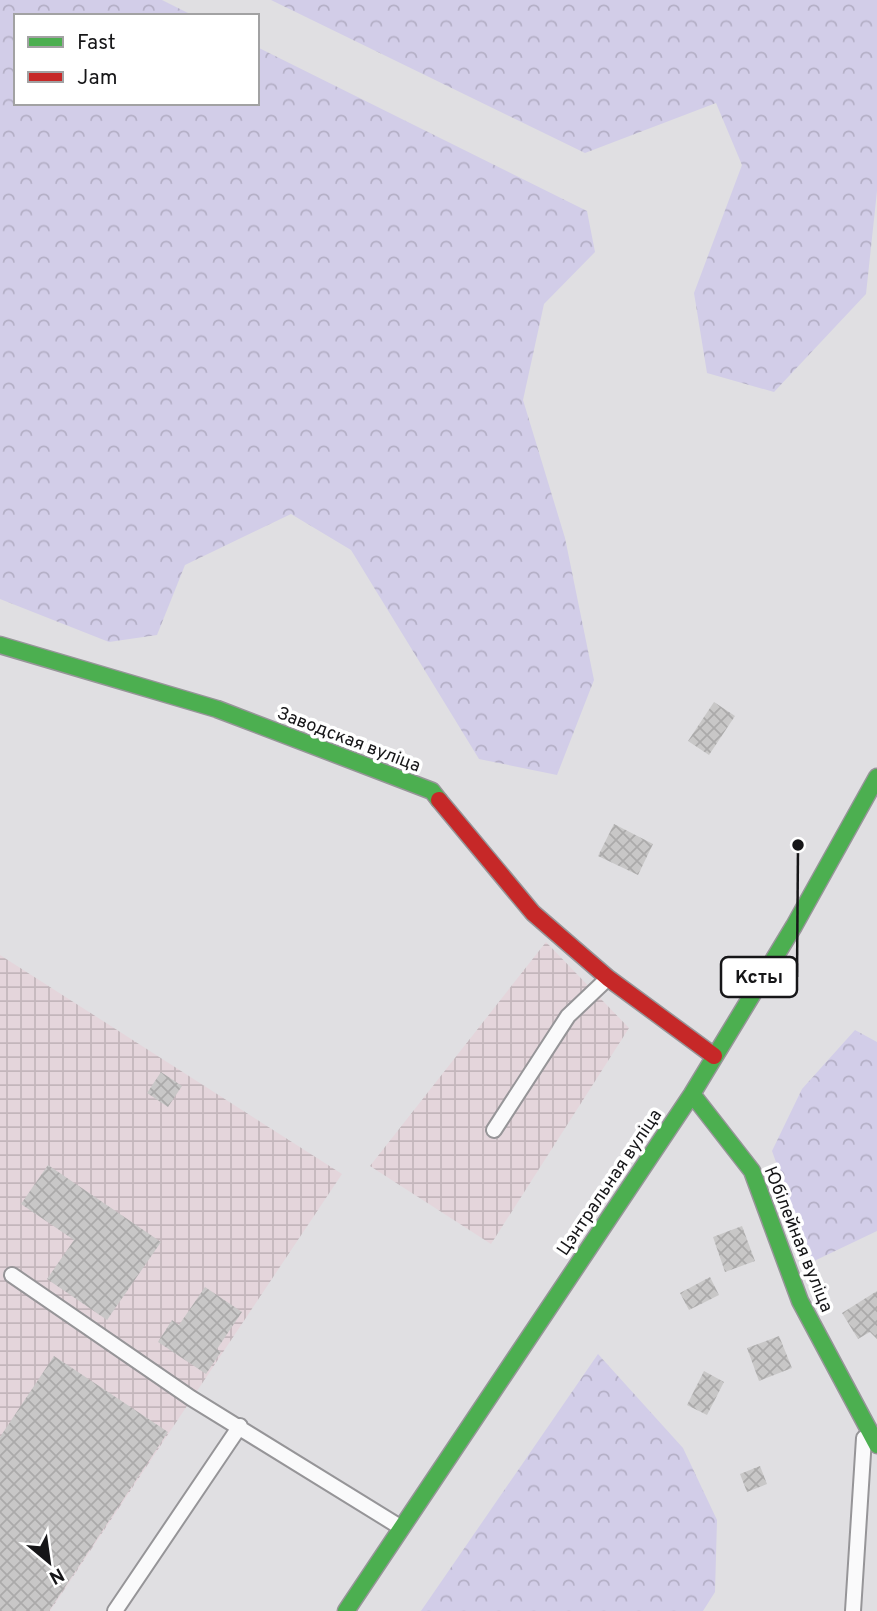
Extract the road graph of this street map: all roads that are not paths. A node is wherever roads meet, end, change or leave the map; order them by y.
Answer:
1 (0, 645) edge
2 (877, 777) edge
3 (608, 978) junction
4 (714, 1056) junction
5 (692, 1094) junction
6 (494, 1130) dead end
7 (12, 1275) dead end
8 (240, 1426) junction
9 (865, 1426) junction
10 (877, 1445) edge
11 (401, 1528) junction
12 (351, 1604) edge
13 (115, 1611) edge
14 (853, 1611) edge

1 - 3 street, Заводская вуліца
2 - 4 street, Цэнтральная вуліца
3 - 4 street, Заводская вуліца
3 - 6 lane
4 - 5 street, Цэнтральная вуліца
5 - 9 street, Юбілейная вуліца
5 - 11 street, Цэнтральная вуліца
7 - 8 lane
8 - 11 lane
8 - 13 lane
9 - 10 street, Юбілейная вуліца
9 - 14 lane
11 - 12 street, Цэнтральная вуліца

